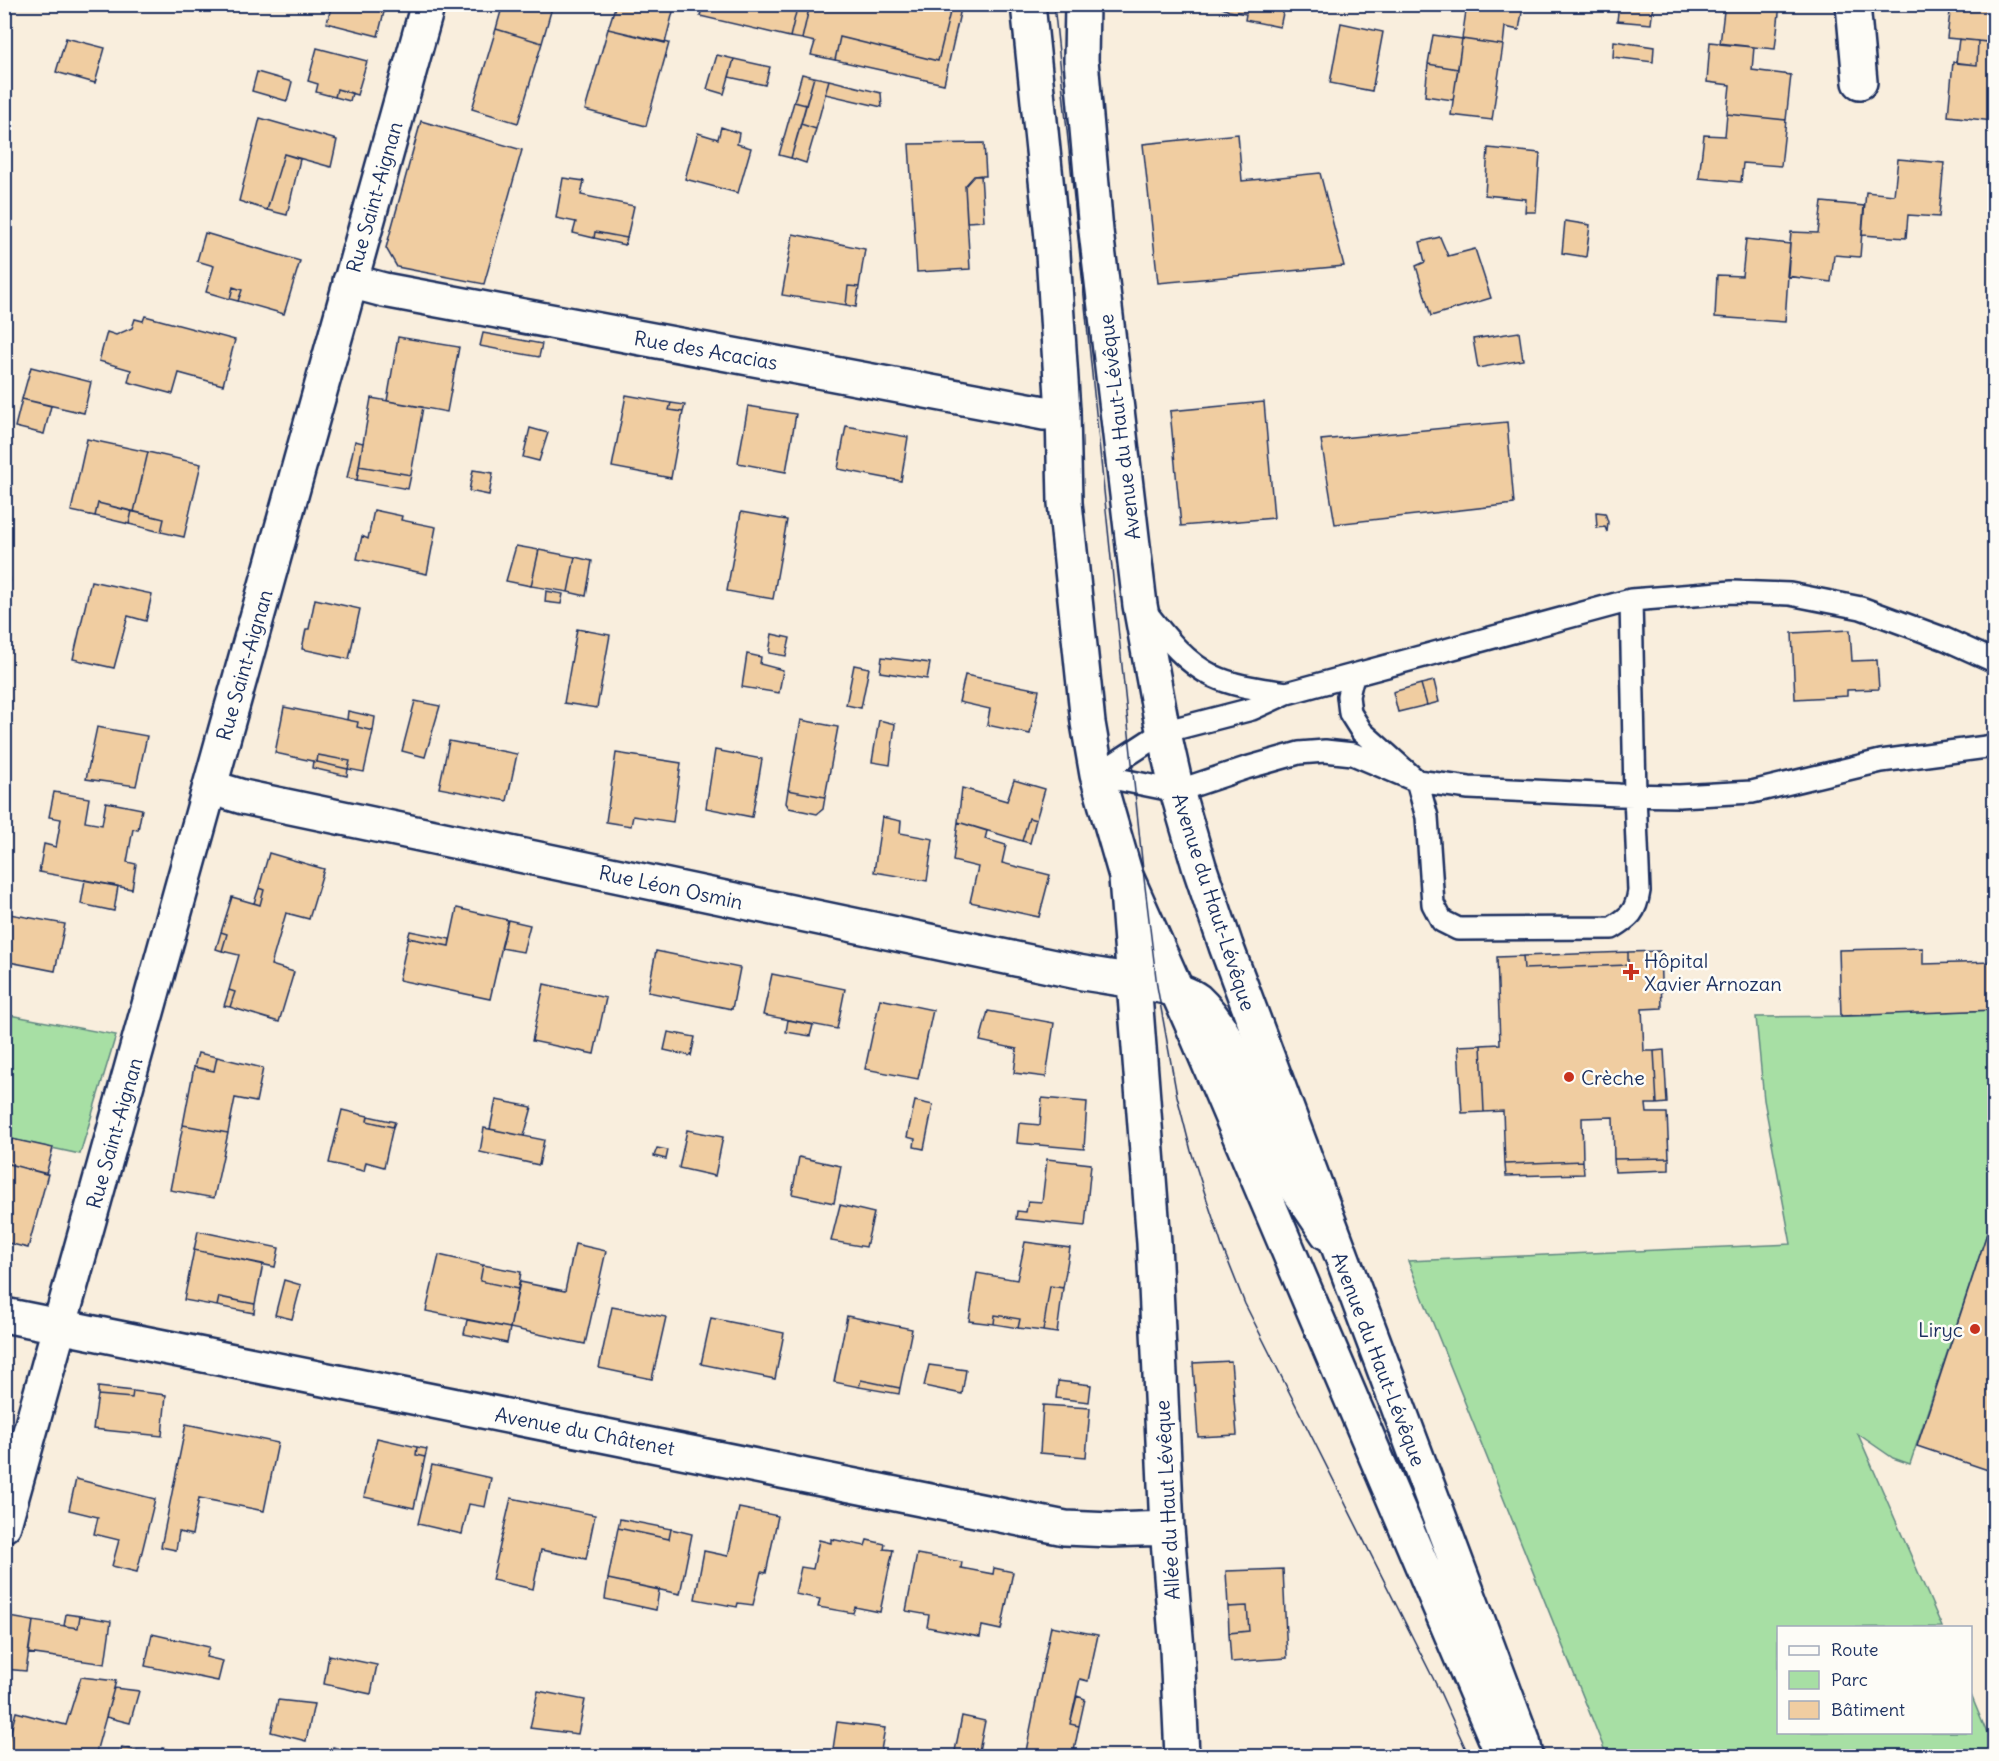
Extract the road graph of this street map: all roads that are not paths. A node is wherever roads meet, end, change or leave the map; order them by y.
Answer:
1 (428, 4) edge
2 (1028, 4) edge
3 (1082, 4) edge
4 (1853, 4) edge
5 (1860, 82) dead end
6 (350, 281) junction
7 (1063, 412) junction
8 (1631, 600) junction
9 (1140, 605) junction
10 (1995, 661) edge
11 (1353, 675) junction
12 (1287, 693) junction
13 (1163, 732) junction
14 (1995, 746) edge
15 (1097, 775) junction
16 (1417, 781) junction
17 (210, 787) junction
18 (1177, 791) junction
19 (1635, 795) junction
20 (1126, 876) junction
21 (1134, 982) junction
22 (1178, 990) junction
23 (1154, 1243) joint
24 (1339, 1250) junction
25 (4, 1314) edge
26 (60, 1326) junction
27 (4, 1525) edge
28 (1167, 1528) junction
29 (1182, 1756) edge
30 (1503, 1756) edge
31 (1526, 1756) edge

1 - 6 street, Rue Saint-Aignan
2 - 7 street, Avenue du Haut-Lévêque
3 - 9 street, Avenue du Haut-Lévêque
4 - 5 street
6 - 7 street, Rue des Acacias
6 - 17 street, Rue Saint-Aignan
7 - 15 street, Avenue du Haut-Lévêque
8 - 10 lane
8 - 11 lane
8 - 19 lane
9 - 12 lane
9 - 13 street, Avenue du Haut-Lévêque
11 - 12 lane
11 - 16 lane
12 - 13 lane
13 - 15 lane
13 - 18 street, Avenue du Haut-Lévêque
14 - 19 lane
15 - 18 lane
15 - 20 street, Avenue du Haut-Lévêque
16 - 18 lane
16 - 19 lane
16 - 19 lane
17 - 21 street, Rue Léon Osmin
17 - 26 street, Rue Saint-Aignan
18 - 24 street, Avenue du Haut-Lévêque
20 - 21 street, Avenue du Haut-Lévêque
20 - 22 street, Avenue du Haut-Lévêque
21 - 22 street, Rue Léon Osmin
21 - 23 street, Avenue du Haut-Lévêque
22 - 24 street
22 - 30 street, Avenue du Haut-Lévêque
23 - 28 street, Allée du Haut Lévêque
24 - 31 street, Avenue du Haut-Lévêque
25 - 26 street, Avenue du Châtenet
26 - 27 street, Rue Saint-Aignan
26 - 28 street, Avenue du Châtenet
28 - 29 street, Allée du Haut Lévêque

